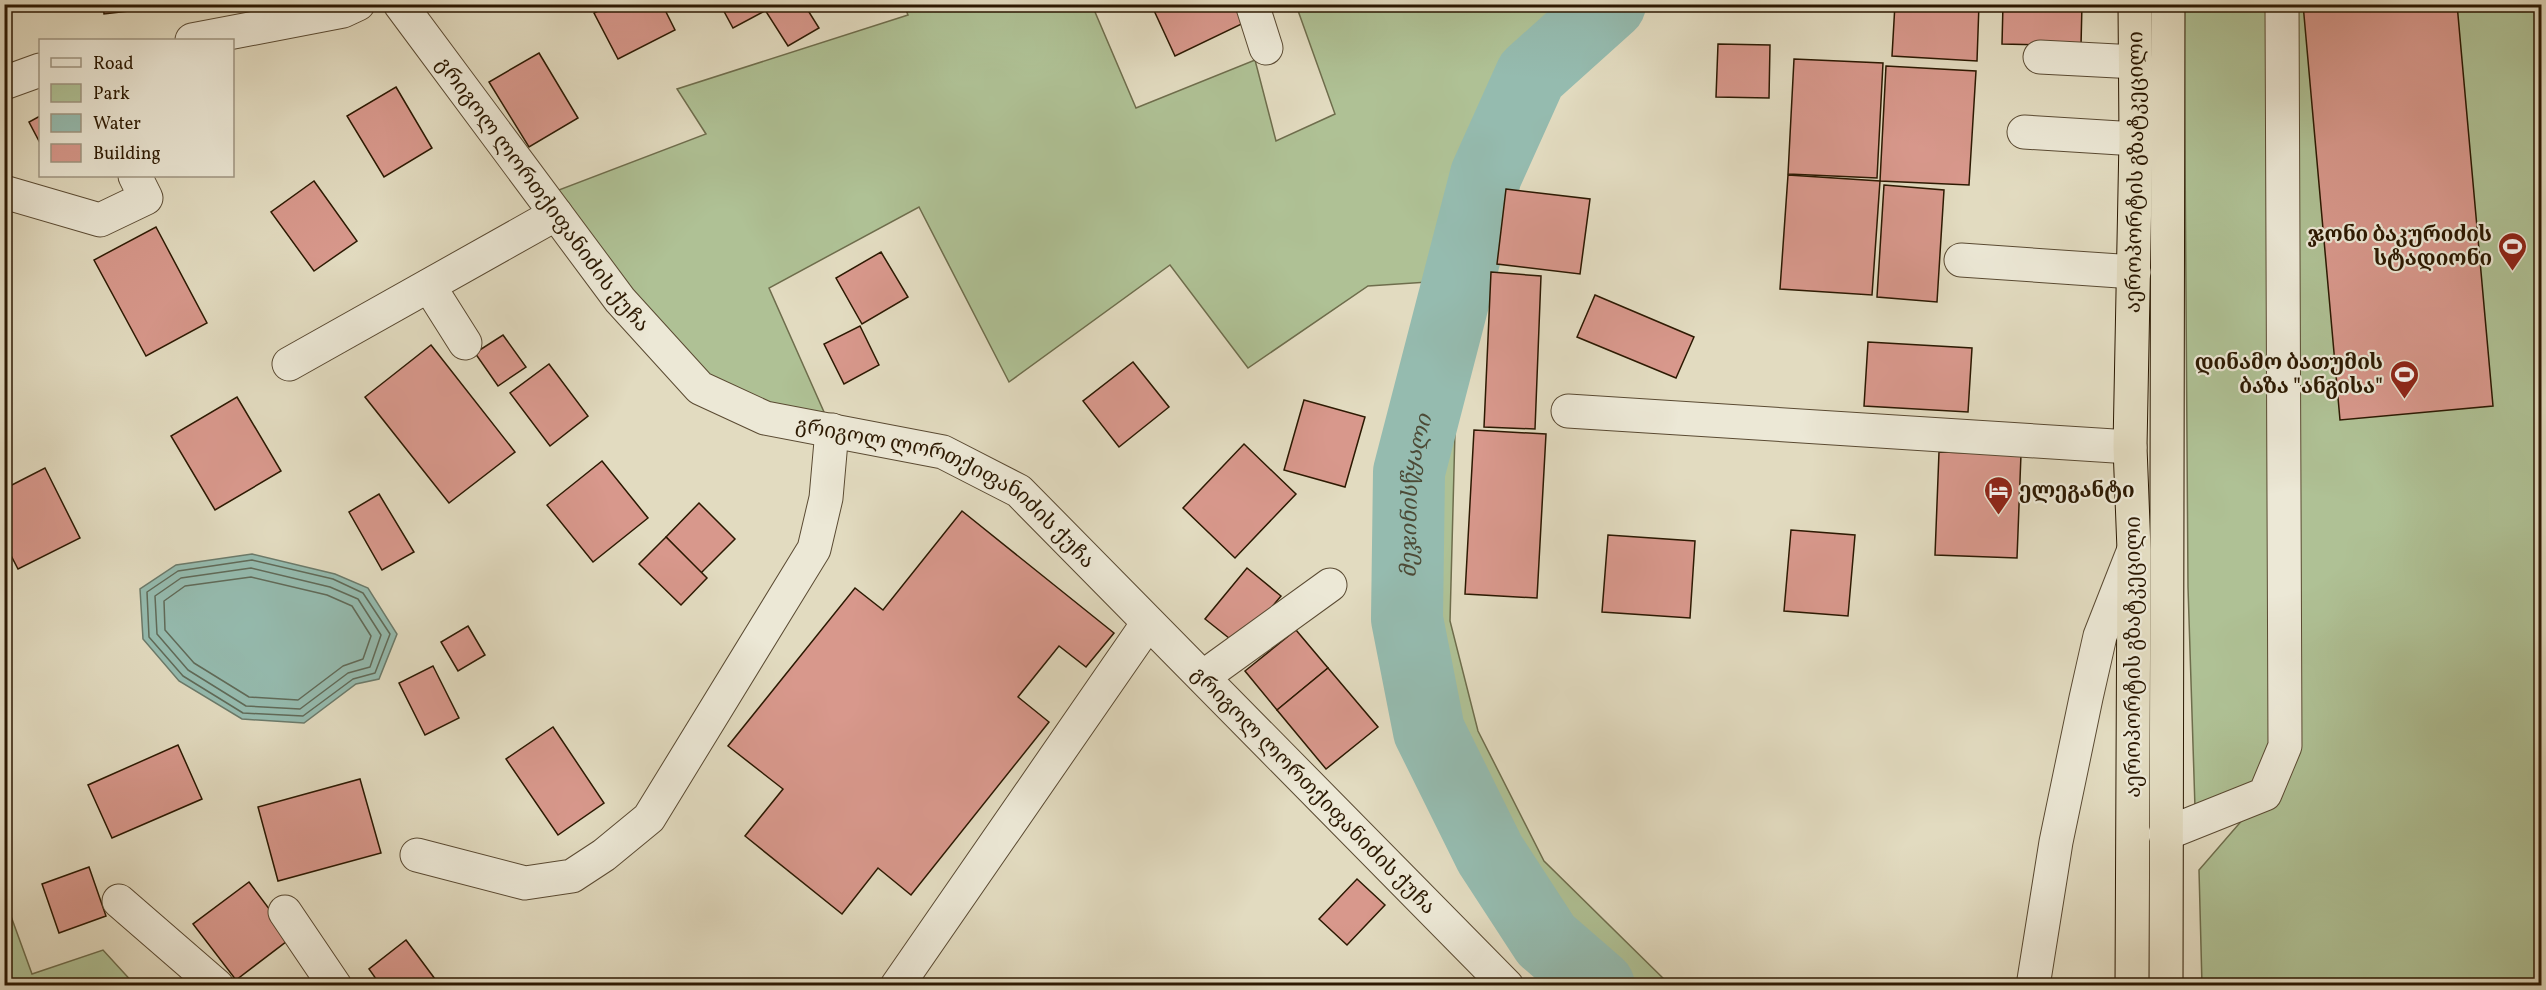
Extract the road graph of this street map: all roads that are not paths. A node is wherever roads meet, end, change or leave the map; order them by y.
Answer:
1 (358, 4) edge
2 (400, 4) edge
3 (1252, 4) edge
4 (2135, 4) edge
5 (2168, 4) edge
6 (2282, 4) edge
7 (259, 15) edge
8 (195, 39) edge
9 (1266, 48) dead end
10 (2040, 57) dead end
11 (2136, 62) junction
12 (39, 70) edge
13 (4, 83) edge
14 (2024, 132) dead end
15 (2136, 139) junction
16 (136, 177) edge
17 (4, 192) edge
18 (556, 214) junction
19 (1961, 260) dead end
20 (2134, 272) junction
21 (429, 286) junction
22 (465, 343) dead end
23 (289, 364) dead end
24 (1568, 411) dead end
25 (832, 430) junction
26 (2130, 447) junction
27 (2134, 550) junction
28 (1330, 585) dead end
29 (1148, 622) junction
30 (1203, 677) junction
31 (2165, 834) junction
32 (417, 855) dead end
33 (119, 901) dead end
34 (285, 912) dead end
35 (1499, 983) edge
36 (217, 986) edge
37 (335, 986) edge
38 (897, 986) edge
39 (2033, 986) edge
40 (2132, 986) edge
41 (2166, 986) edge

1 - 7 street
2 - 18 street, გრიგოლ ლორთქიფანიძის ქუჩა
3 - 9 street
4 - 11 highway, აეროპორტის გზატკეცილი
5 - 31 highway, აეროპორტის გზატკეცილი
6 - 31 street
7 - 8 street
10 - 11 street
11 - 15 highway, აეროპორტის გზატკეცილი
12 - 13 street
14 - 15 street
15 - 20 highway, აეროპორტის გზატკეცილი
16 - 17 street
18 - 21 street
18 - 25 street, გრიგოლ ლორთქიფანიძის ქუჩა
19 - 20 street
20 - 26 highway, აეროპორტის გზატკეცილი
21 - 22 street
21 - 23 street
24 - 26 street
25 - 29 street, გრიგოლ ლორთქიფანიძის ქუჩა
25 - 32 street
26 - 27 highway, აეროპორტის გზატკეცილი
27 - 39 street
27 - 40 highway, აეროპორტის გზატკეცილი
28 - 30 street
29 - 30 street, გრიგოლ ლორთქიფანიძის ქუჩა
29 - 38 street
30 - 35 street, გრიგოლ ლორთქიფანიძის ქუჩა
31 - 41 highway, აეროპორტის გზატკეცილი
33 - 36 street
34 - 37 street

